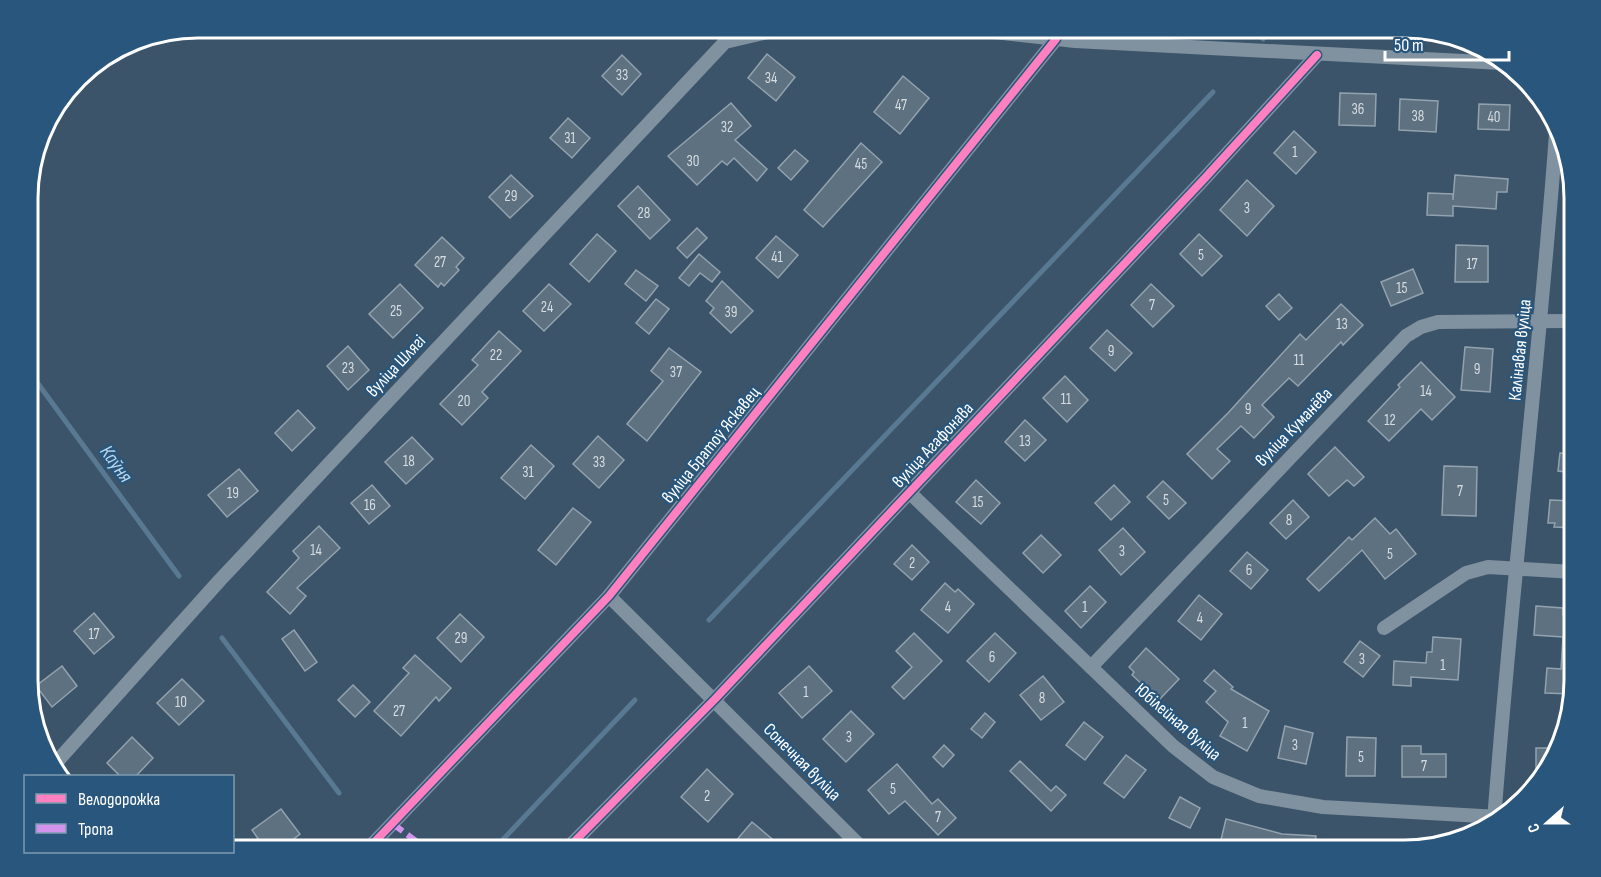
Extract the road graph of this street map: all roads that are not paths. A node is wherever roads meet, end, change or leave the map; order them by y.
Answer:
1 (742, 38) edge
2 (1047, 38) edge
3 (1056, 39) junction
4 (1317, 55) junction
5 (1488, 62) edge
6 (1555, 148) edge
7 (1542, 319) junction
8 (1564, 320) edge
9 (909, 492) junction
10 (1515, 568) junction
11 (1564, 571) edge
12 (609, 596) junction
13 (1384, 628) dead end
14 (1090, 667) junction
15 (715, 699) junction
16 (59, 759) edge
17 (1497, 809) edge
18 (1483, 817) edge
19 (854, 839) edge
20 (377, 840) edge
21 (576, 840) edge

1 - 16 street, вуліца Шлягі
2 - 3 street
3 - 4 street
3 - 12 street, вуліца Братоў Яскавец
4 - 5 street
4 - 9 street, вуліца Агафонава
6 - 7 street, Калінавая вуліца
7 - 8 street, вуліца Куманёва
7 - 10 street, Калінавая вуліца
7 - 14 street, вуліца Куманёва
9 - 14 street, Юбілейная вуліца
9 - 15 street, вуліца Агафонава
10 - 11 street
10 - 13 street
10 - 17 street, Калінавая вуліца
12 - 15 street, Сонечная вуліца
12 - 20 street, вуліца Братоў Яскавец
14 - 18 street, Юбілейная вуліца
15 - 19 street, Сонечная вуліца
15 - 21 street, вуліца Агафонава

